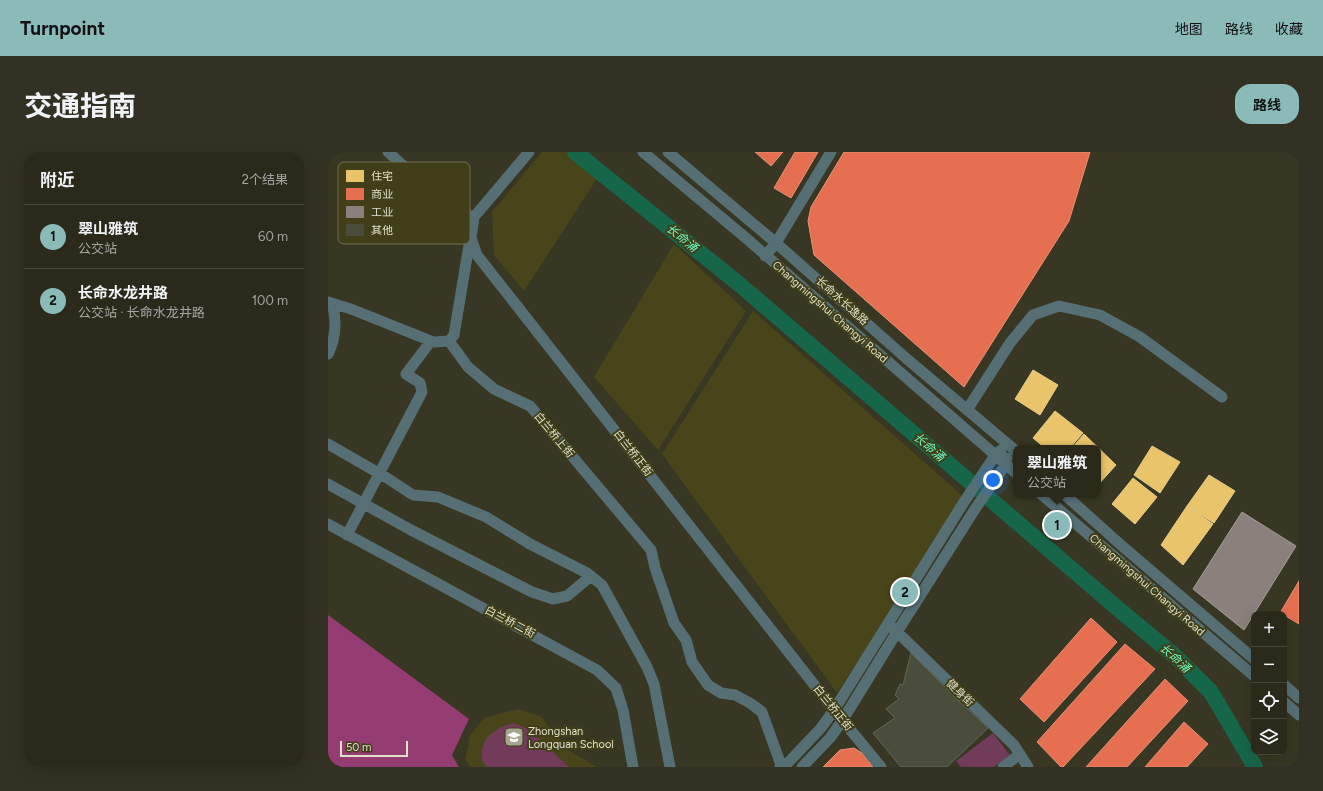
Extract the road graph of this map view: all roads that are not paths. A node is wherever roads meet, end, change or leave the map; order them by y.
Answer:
1 (388, 152) edge
2 (529, 152) edge
3 (643, 152) edge
4 (668, 152) edge
5 (830, 152) edge
6 (399, 162) edge
7 (470, 216) edge
8 (474, 217) junction
9 (471, 238) junction
10 (776, 243) junction
11 (470, 244) edge
12 (470, 244) edge
13 (765, 256) junction
14 (330, 303) edge
15 (431, 341) junction
16 (449, 341) junction
17 (328, 354) edge
18 (1222, 397) dead end
19 (968, 410) junction
20 (328, 444) edge
21 (1011, 447) edge
22 (996, 454) junction
23 (1006, 464) junction
24 (1013, 470) edge
25 (379, 473) junction
26 (328, 484) edge
27 (1045, 497) edge
28 (1067, 497) edge
29 (363, 503) junction
30 (328, 524) edge
31 (346, 535) junction
32 (591, 576) junction
33 (888, 623) junction
34 (897, 632) junction
35 (1251, 656) edge
36 (1251, 673) edge
37 (1287, 688) edge
38 (1299, 698) edge
39 (1287, 705) edge
40 (834, 710) junction
41 (1299, 715) edge
42 (842, 721) junction
43 (1020, 754) junction
44 (634, 767) edge
45 (670, 767) edge
46 (780, 767) edge
47 (784, 767) edge
48 (802, 767) edge
49 (881, 767) edge
50 (1003, 767) edge
51 (1028, 767) edge

1 - 6 street
2 - 8 street
3 - 13 street, Changmingshui Changyi Road
4 - 10 street, 长命水长逸路
5 - 10 street
7 - 8 street
8 - 9 street, 白兰桥正街
9 - 12 street
9 - 40 street, 白兰桥正街
10 - 13 street
10 - 19 street, 长命水长逸路
11 - 16 street
13 - 22 street, Changmingshui Changyi Road
14 - 15 street
14 - 17 street
15 - 16 street
15 - 25 street
16 - 46 street, 白兰桥上街
18 - 19 street
19 - 21 street, 长命水长逸路
20 - 25 street
21 - 22 street
21 - 23 street
22 - 23 street, Changmingshui Changyi Road
22 - 33 street
23 - 24 street, Changmingshui Changyi Road
23 - 34 street
25 - 29 street
25 - 32 street
26 - 29 street
27 - 36 street, Changmingshui Changyi Road
28 - 35 street
29 - 31 street
29 - 32 street
30 - 31 street, 白兰桥二街
31 - 44 street, 白兰桥二街
32 - 45 street
33 - 34 street, 健身街
33 - 40 street
34 - 42 street
34 - 43 street, 健身街
37 - 38 street
39 - 41 street
40 - 42 street, 白兰桥正街
40 - 47 street
42 - 48 street
42 - 49 street, 白兰桥正街
43 - 50 street
43 - 51 street, 健身街

